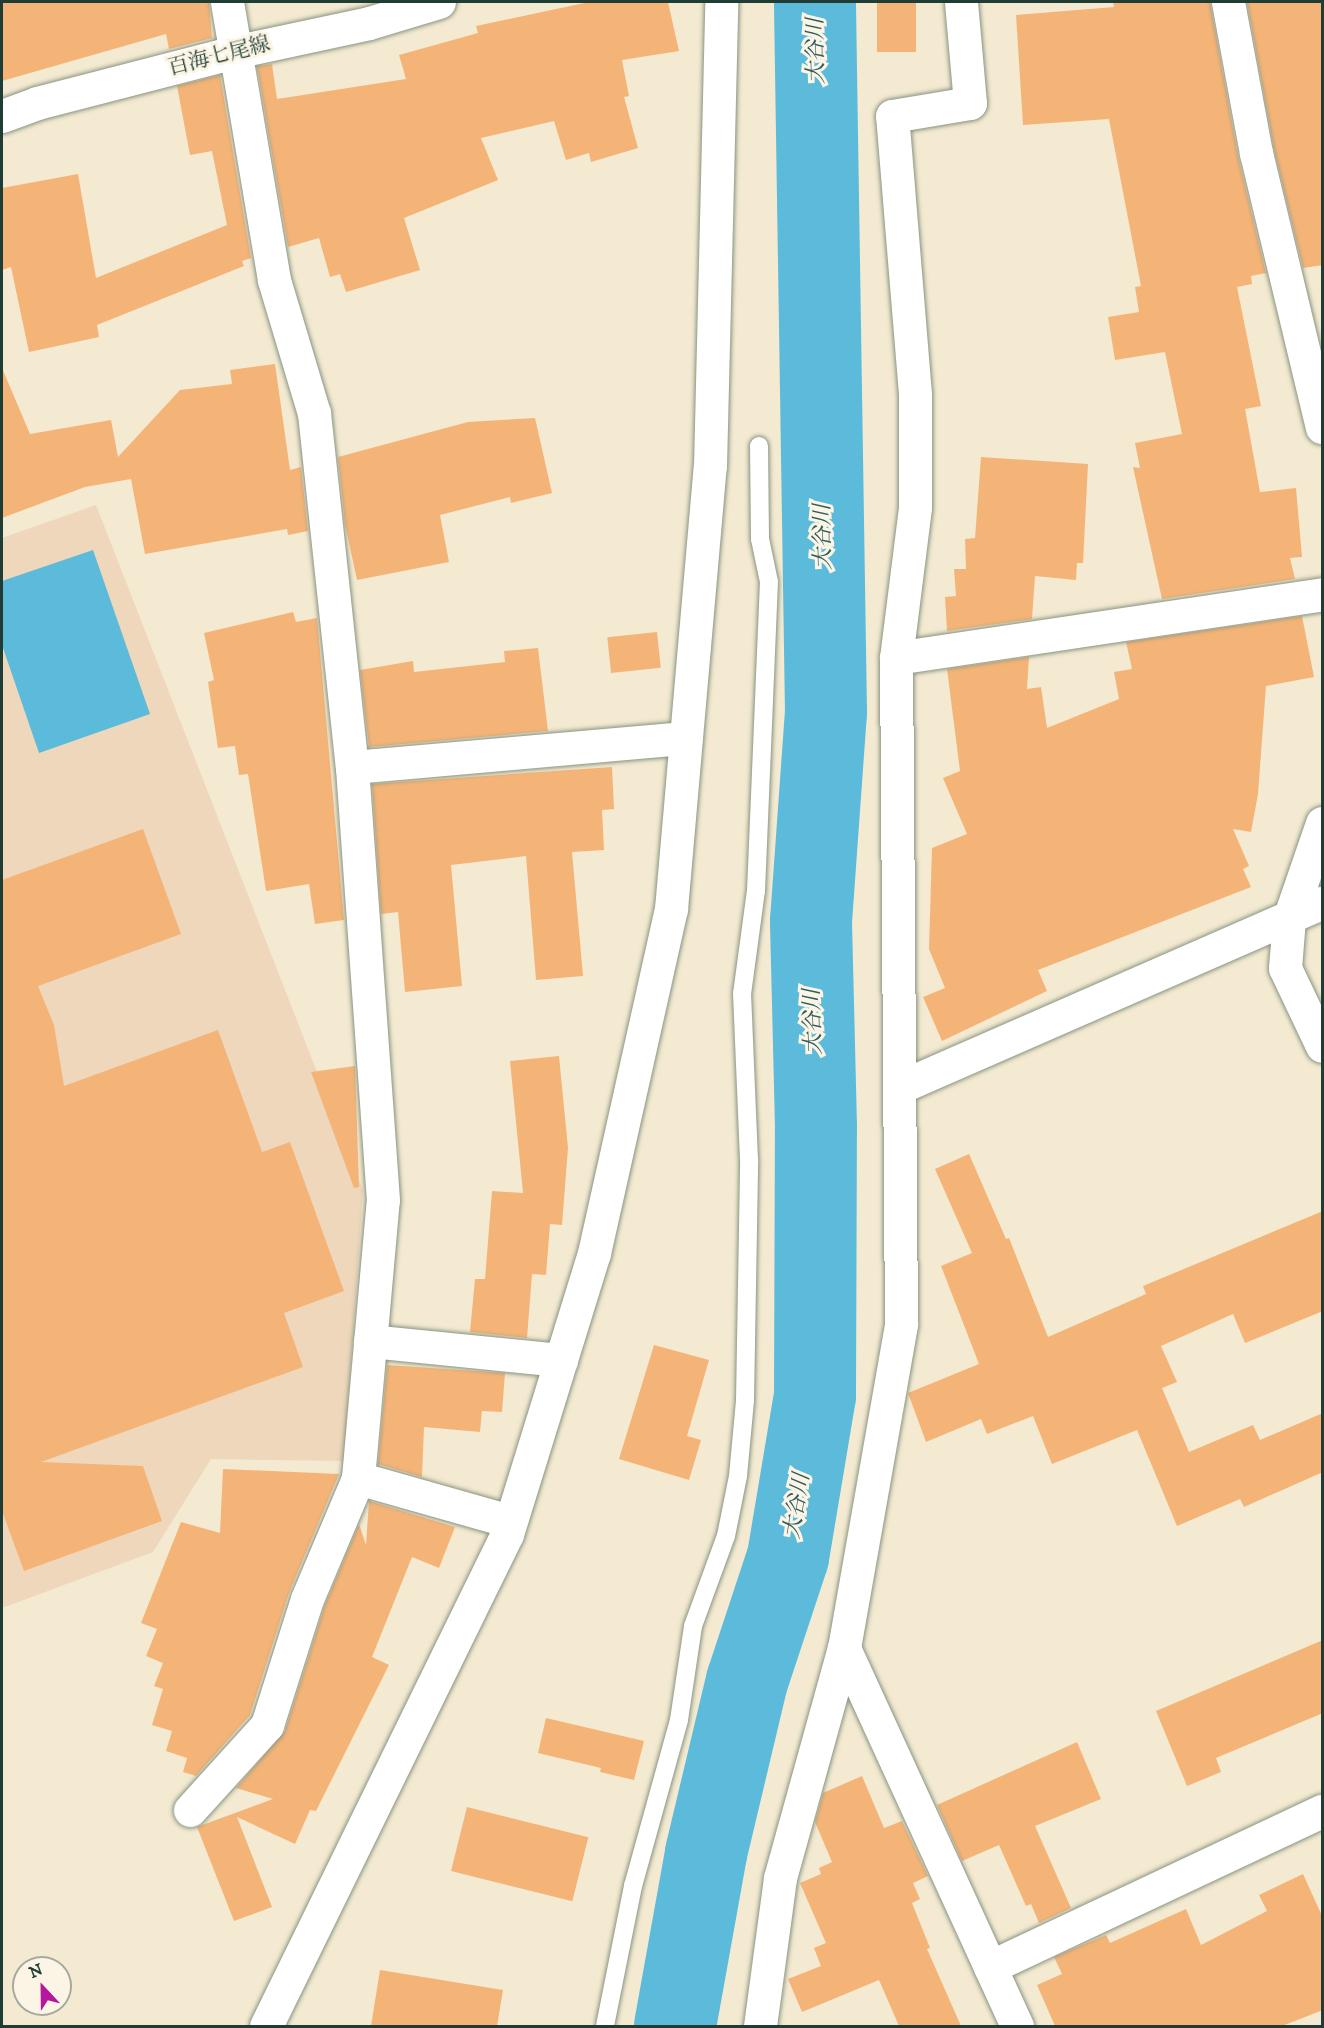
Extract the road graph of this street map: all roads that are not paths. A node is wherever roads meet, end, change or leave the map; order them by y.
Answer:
1 (227, 2) edge
2 (439, 2) edge
3 (721, 2) edge
4 (961, 2) edge
5 (1228, 2) edge
6 (234, 52) junction
7 (2, 116) edge
8 (1323, 427) edge
9 (759, 446) dead end
10 (1323, 594) edge
11 (896, 658) junction
12 (686, 738) junction
13 (351, 767) junction
14 (1323, 823) edge
15 (1323, 903) edge
16 (1289, 919) junction
17 (1323, 1046) edge
18 (900, 1087) junction
19 (370, 1341) junction
20 (561, 1360) junction
21 (358, 1478) junction
22 (510, 1521) junction
23 (844, 1648) junction
24 (190, 1810) dead end
25 (1323, 1811) edge
26 (990, 1967) junction
27 (266, 2026) edge
28 (605, 2026) edge
29 (760, 2026) edge
30 (1017, 2026) edge

1 - 6 street
2 - 6 street, 百海七尾線
3 - 12 street
4 - 11 street
5 - 8 street
6 - 7 street, 百海七尾線
6 - 13 street
9 - 28 lane
10 - 11 street
11 - 18 street
12 - 13 street
12 - 20 street
13 - 19 street
14 - 16 street
15 - 16 street
16 - 17 street
16 - 18 street
18 - 23 street
19 - 20 street
19 - 21 street
20 - 22 street
21 - 22 street
21 - 24 street
22 - 27 street
23 - 26 street
23 - 29 street
25 - 26 street
26 - 30 street

